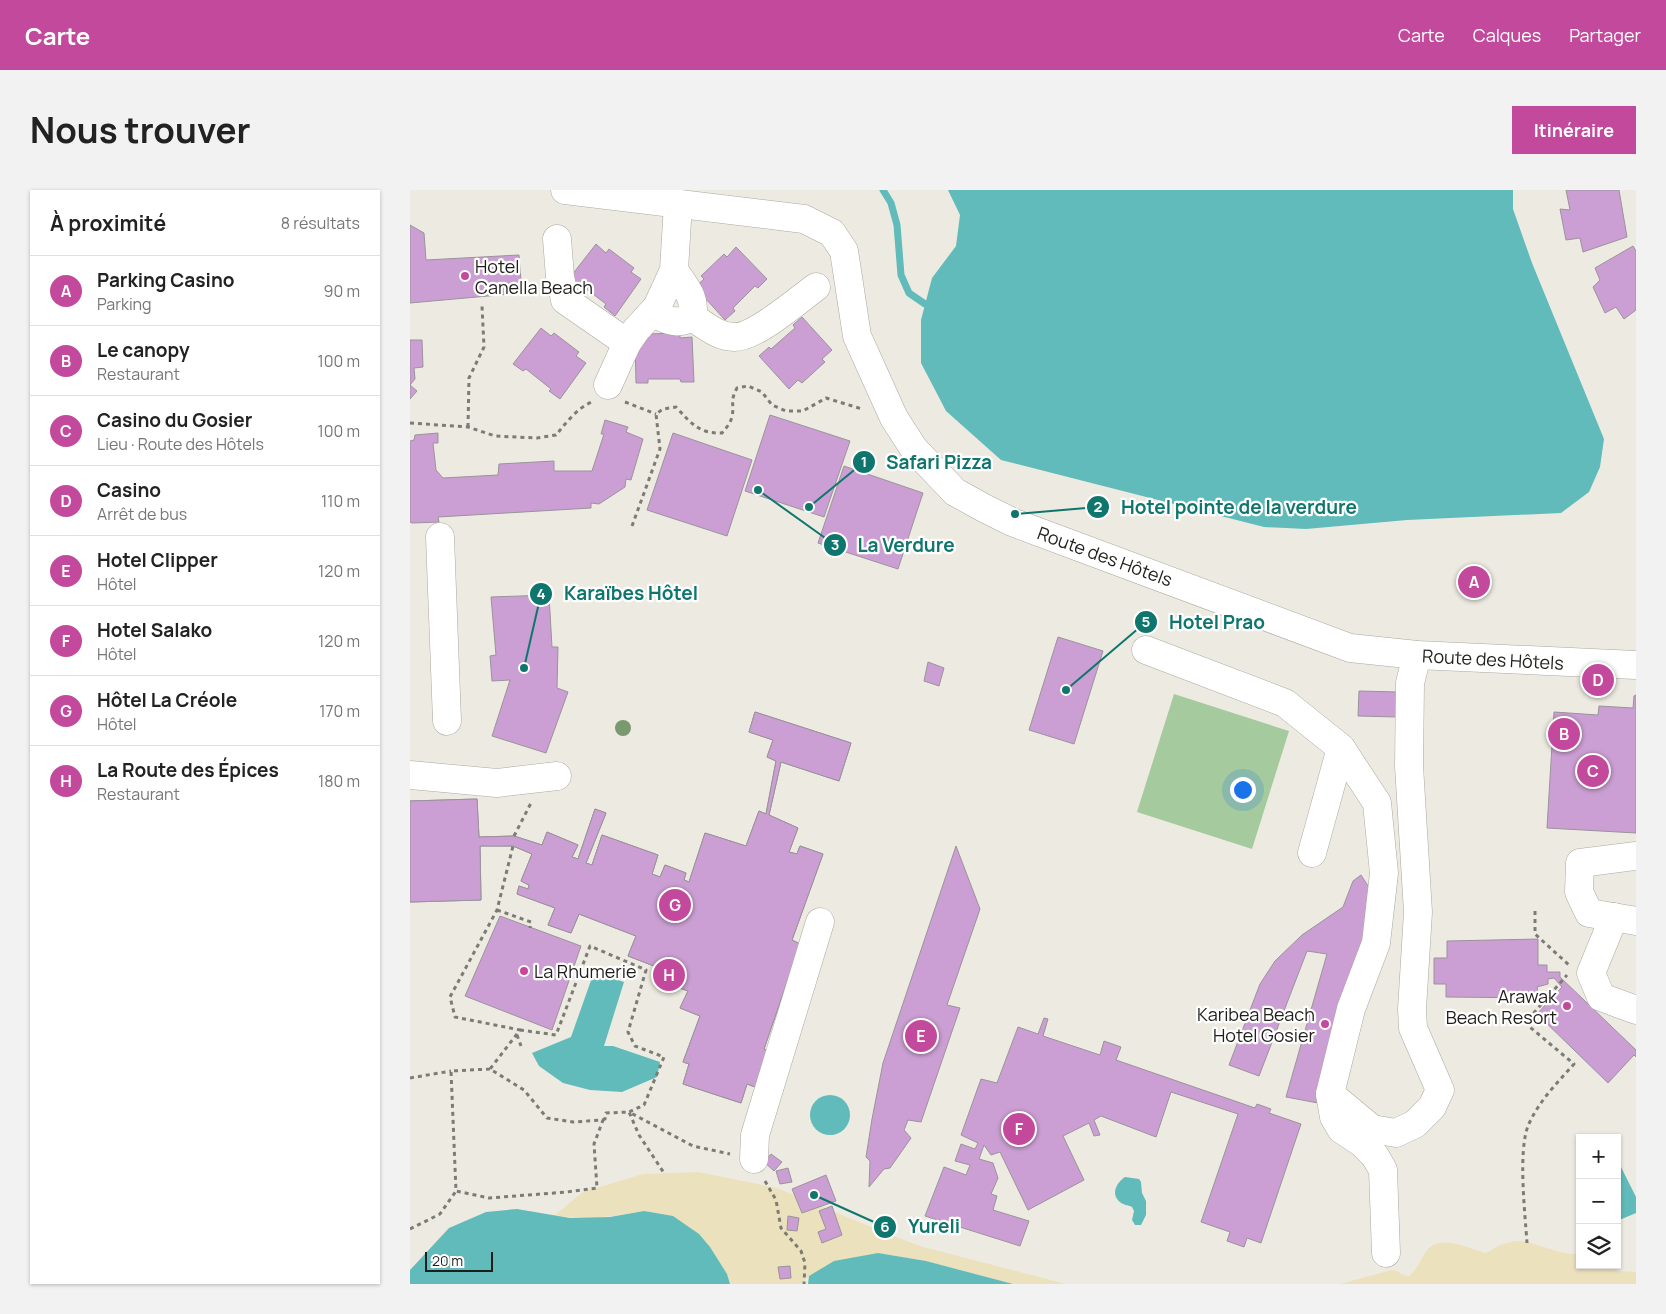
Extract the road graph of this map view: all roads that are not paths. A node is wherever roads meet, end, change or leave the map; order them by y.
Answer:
1 (565, 190) edge
2 (678, 204) junction
3 (557, 239) dead end
4 (674, 270) junction
5 (816, 287) dead end
6 (657, 307) junction
7 (692, 318) junction
8 (627, 343) junction
9 (609, 395) road end
10 (440, 537) dead end
11 (1146, 650) dead end
12 (1417, 655) junction
13 (1636, 666) edge
14 (447, 721) dead end
15 (1341, 748) junction
16 (410, 775) edge
17 (557, 776) dead end
18 (1312, 852) dead end
19 (1636, 856) edge
20 (1625, 919) edge
21 (820, 922) dead end
22 (1636, 1010) edge
23 (1330, 1094) junction
24 (754, 1159) road end
25 (1386, 1253) dead end

1 - 2 street, Route des Hôtels
2 - 4 street
2 - 12 street, Route des Hôtels
3 - 8 street
4 - 6 street
4 - 7 street
5 - 7 street
6 - 7 street
6 - 8 street
8 - 9 street
10 - 14 street
11 - 15 street
12 - 13 street, Route des Hôtels
12 - 23 street
15 - 18 street
15 - 23 street
16 - 17 street
19 - 20 street
20 - 22 street
21 - 24 street
23 - 25 street

